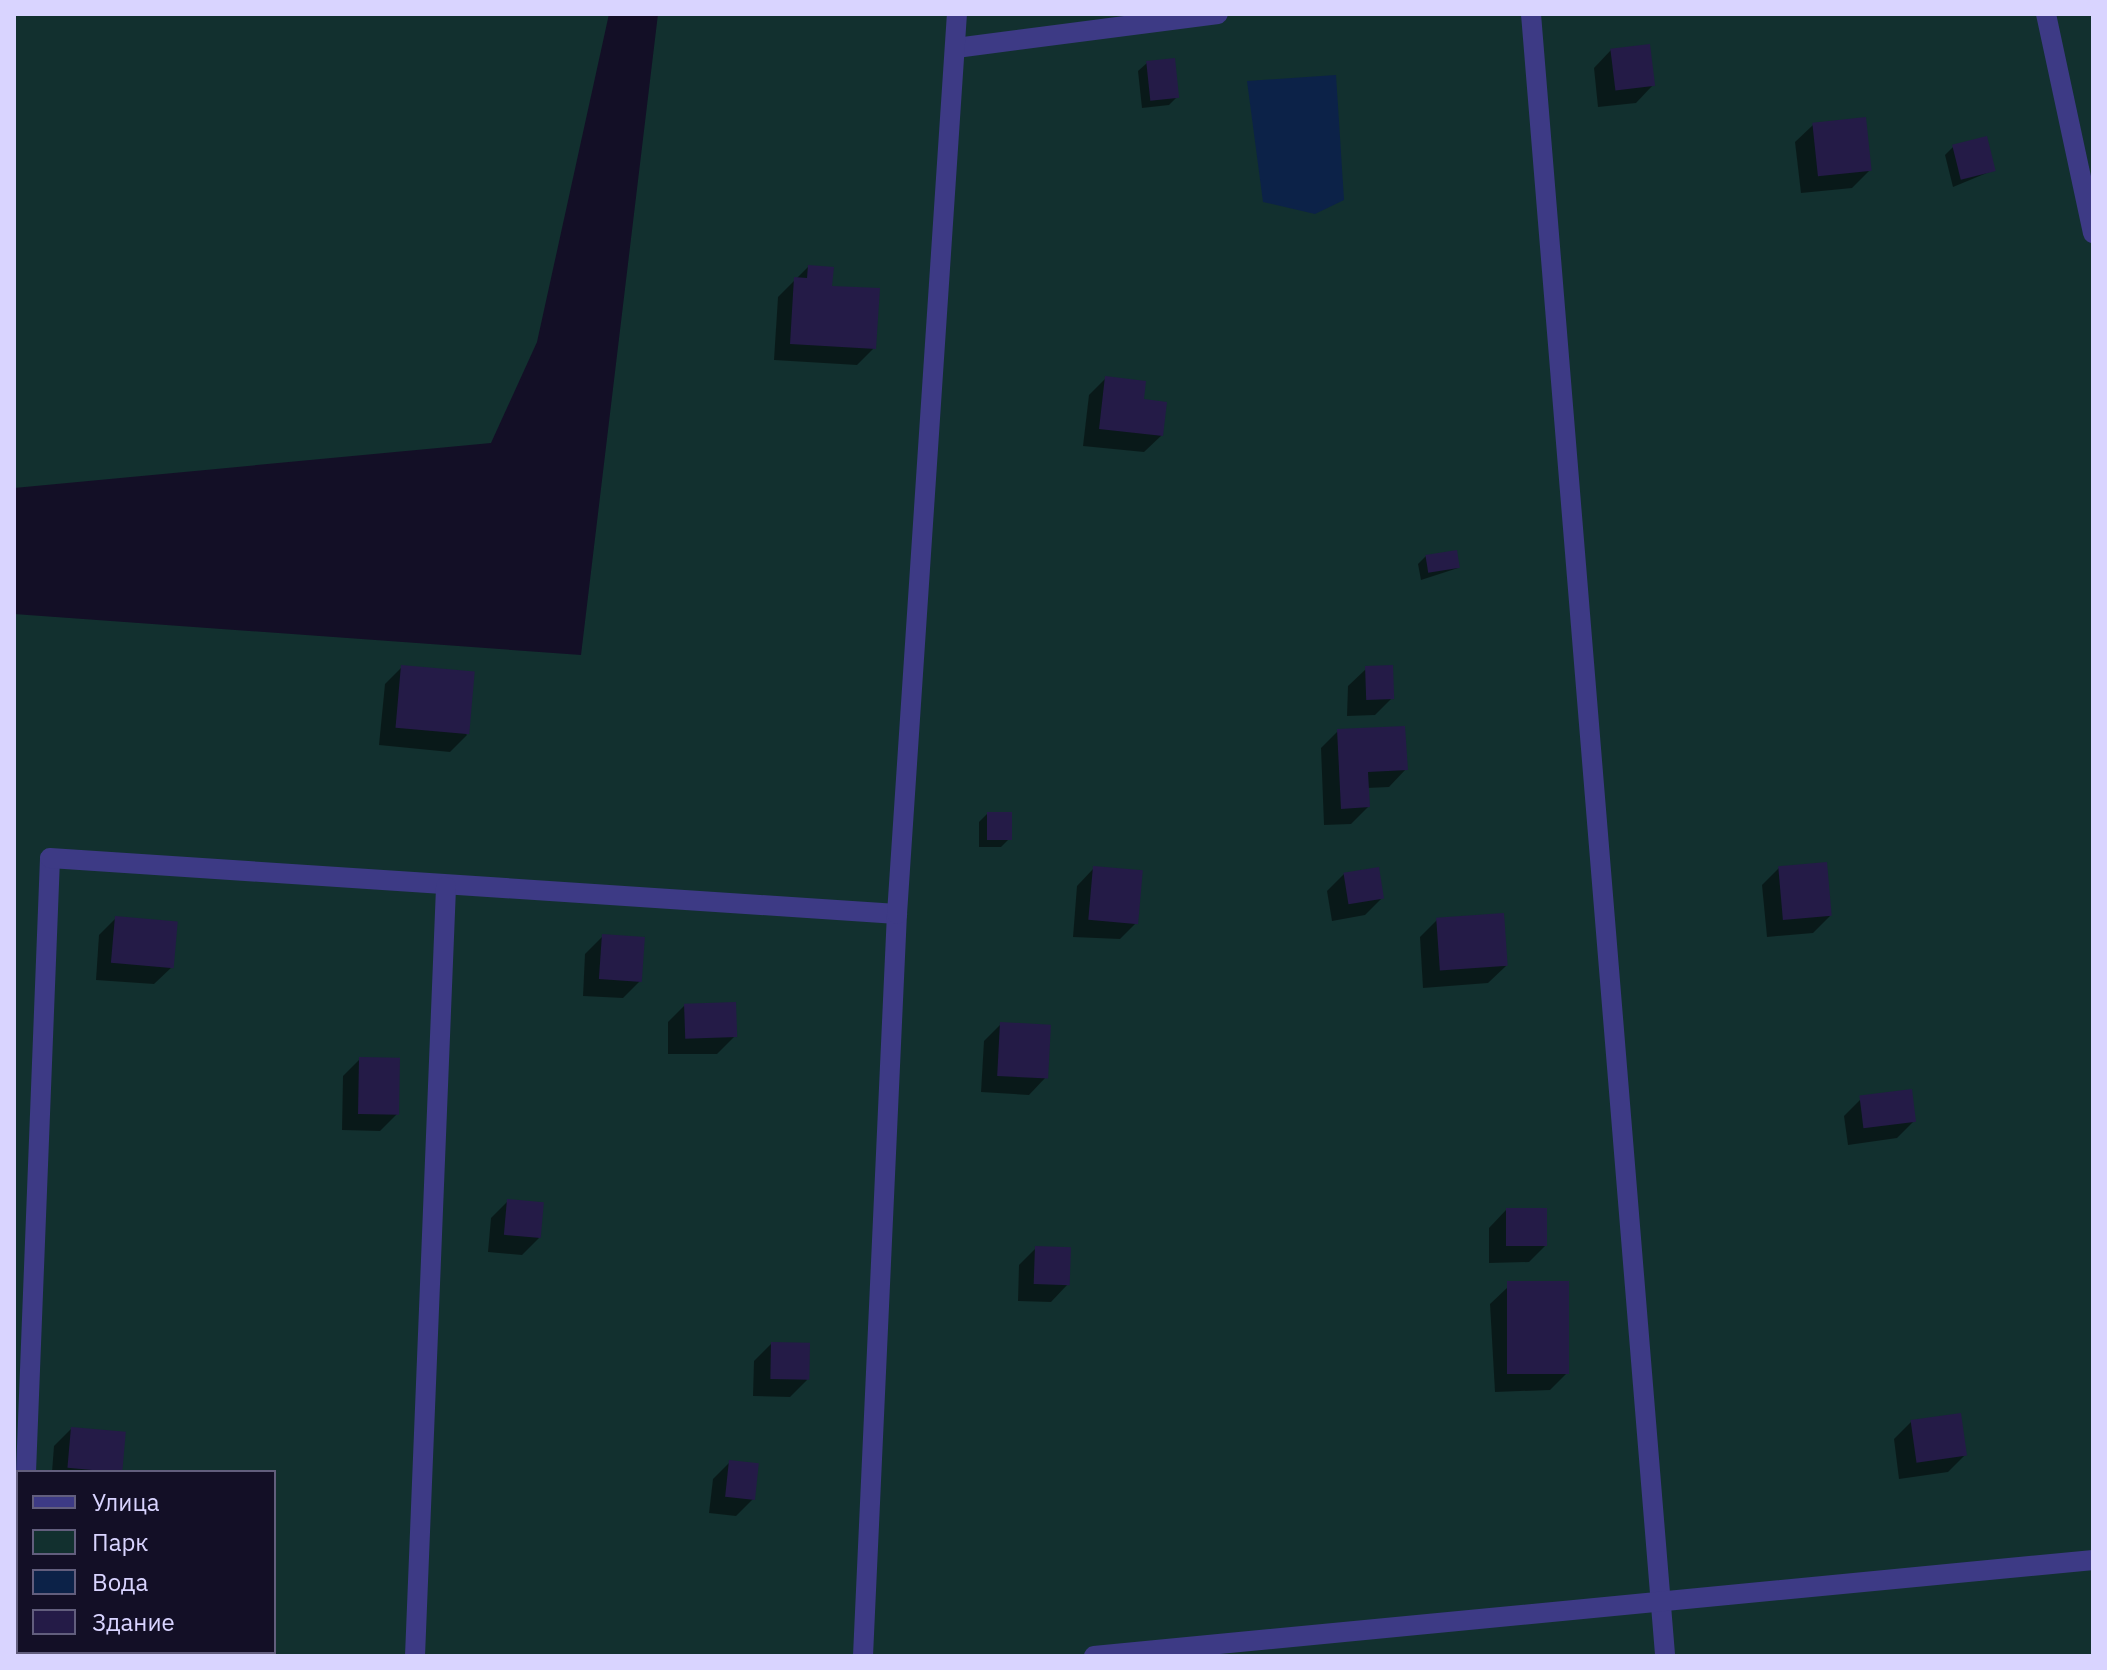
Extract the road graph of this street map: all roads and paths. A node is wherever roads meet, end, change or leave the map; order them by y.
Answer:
1 (957, 14) edge
2 (1218, 14) edge
3 (1531, 14) edge
4 (2046, 14) edge
5 (956, 48) junction
6 (2093, 233) edge
7 (446, 887) junction
8 (897, 914) junction
9 (26, 1470) edge
10 (2093, 1560) edge
11 (1660, 1606) junction
12 (415, 1656) edge
13 (863, 1656) edge
14 (1094, 1656) edge
15 (1665, 1656) edge

1 - 5 lane
2 - 5 lane
3 - 11 lane
4 - 6 lane
5 - 8 lane
7 - 8 lane
7 - 9 lane
7 - 12 lane
8 - 13 lane
10 - 11 lane
11 - 14 lane
11 - 15 lane

